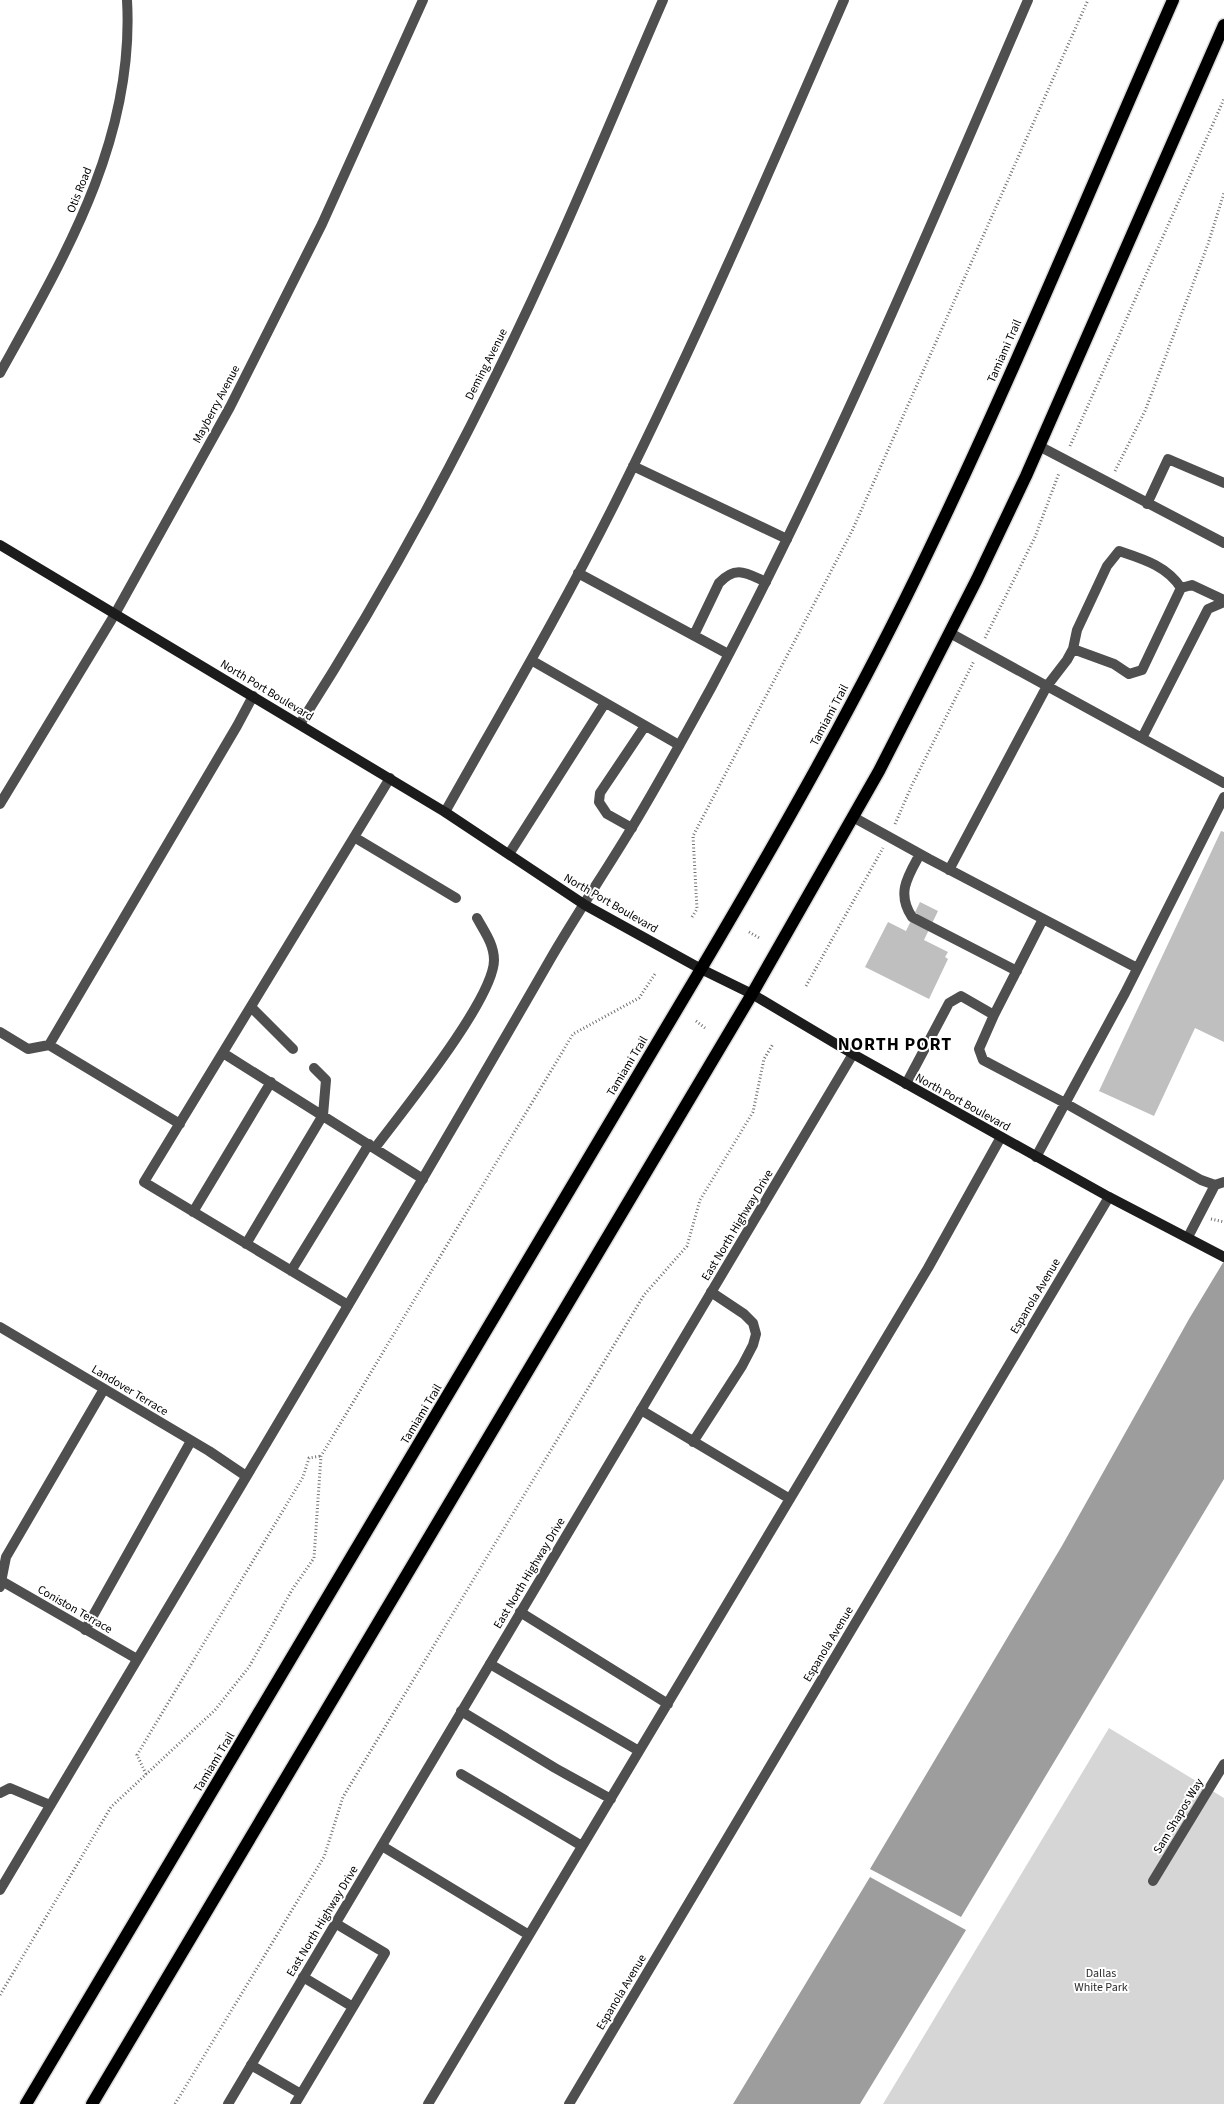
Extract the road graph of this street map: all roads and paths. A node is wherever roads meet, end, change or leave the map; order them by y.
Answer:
1 (127, 0) edge
2 (423, 0) edge
3 (663, 0) edge
4 (844, 0) edge
5 (1028, 0) edge
6 (1088, 0) edge
7 (1173, 0) edge
8 (1224, 25) edge
9 (1224, 99) edge
10 (1224, 193) edge
11 (0, 373) edge
12 (1039, 446) junction
13 (1064, 460) junction
14 (633, 466) junction
15 (1224, 483) edge
16 (1108, 484) junction
17 (1147, 504) junction
18 (787, 539) junction
19 (1224, 544) edge
20 (0, 545) edge
21 (578, 573) junction
22 (766, 582) junction
23 (1181, 588) junction
24 (1224, 601) edge
25 (115, 614) junction
26 (950, 633) junction
27 (694, 635) junction
28 (980, 649) junction
29 (1073, 649) junction
30 (728, 654) junction
31 (531, 660) junction
32 (1047, 686) junction
33 (253, 696) junction
34 (605, 703) junction
35 (300, 724) junction
36 (645, 726) junction
37 (1142, 738) junction
38 (679, 745) junction
39 (390, 778) junction
40 (1224, 783) edge
41 (1224, 797) edge
42 (0, 804) edge
43 (445, 812) junction
44 (854, 817) junction
45 (632, 828) junction
46 (354, 837) junction
47 (889, 837) junction
48 (509, 854) junction
49 (920, 854) junction
50 (949, 870) junction
51 (456, 898) dead end
52 (585, 905) junction
53 (477, 918) dead end
54 (692, 918) dead end
55 (1043, 919) junction
56 (749, 932) dead end
57 (761, 939) dead end
58 (1137, 968) junction
59 (701, 969) junction
60 (1017, 971) junction
61 (655, 974) dead end
62 (806, 986) dead end
63 (752, 994) junction
64 (251, 1008) junction
65 (994, 1015) junction
66 (696, 1021) dead end
67 (705, 1028) dead end
68 (0, 1032) edge
69 (773, 1044) dead end
70 (49, 1045) junction
71 (293, 1048) dead end
72 (223, 1053) junction
73 (853, 1054) junction
74 (314, 1068) dead end
75 (271, 1082) junction
76 (906, 1084) junction
77 (1065, 1102) junction
78 (323, 1115) junction
79 (180, 1124) junction
80 (1001, 1137) junction
81 (372, 1146) junction
82 (1036, 1156) junction
83 (423, 1179) junction
84 (1219, 1183) edge
85 (1109, 1198) junction
86 (193, 1212) junction
87 (1188, 1237) junction
88 (246, 1244) junction
89 (1221, 1255) edge
90 (291, 1271) junction
91 (711, 1292) junction
92 (348, 1305) junction
93 (0, 1327) edge
94 (104, 1389) junction
95 (641, 1410) junction
96 (191, 1441) junction
97 (693, 1442) junction
98 (320, 1456) junction
99 (246, 1476) junction
100 (790, 1499) junction
101 (0, 1583) edge
102 (520, 1612) junction
103 (86, 1630) junction
104 (137, 1659) junction
105 (490, 1664) junction
106 (668, 1704) junction
107 (461, 1712) junction
108 (639, 1751) junction
109 (1224, 1764) edge
110 (461, 1774) dead end
111 (146, 1775) junction
112 (0, 1793) edge
113 (611, 1799) junction
114 (50, 1805) junction
115 (382, 1846) junction
116 (582, 1846) junction
117 (1153, 1881) dead end
118 (0, 1890) edge
119 (335, 1924) junction
120 (529, 1935) junction
121 (303, 1977) junction
122 (0, 1995) edge
123 (353, 2007) junction
124 (251, 2064) junction
125 (301, 2094) junction
126 (26, 2104) edge
127 (92, 2104) edge
128 (175, 2104) edge
129 (228, 2104) edge
130 (296, 2104) edge
131 (428, 2104) edge
132 (569, 2104) edge

1 - 11 street, Otis Road
2 - 25 street, Mayberry Avenue
3 - 35 street, Deming Avenue
4 - 14 street
5 - 18 street
6 - 54 path
7 - 59 main road, Tamiami Trail
8 - 12 main road
9 - 13 path
10 - 16 path
12 - 13 street
12 - 26 main road
13 - 16 street
13 - 28 path
14 - 18 street
14 - 21 street
15 - 17 street
16 - 17 street
17 - 19 street
18 - 22 street
20 - 25 street, North Port Boulevard
21 - 27 street
21 - 31 street
22 - 27 street
22 - 30 street
23 - 24 street
23 - 29 street
23 - 29 street
24 - 37 street
25 - 33 street, North Port Boulevard
25 - 42 street, Mayberry Avenue
26 - 28 street
26 - 44 main road
27 - 30 street
28 - 32 street
28 - 47 path
29 - 32 street
30 - 38 street
31 - 34 street
31 - 43 street
32 - 37 street
32 - 50 street
33 - 35 street, North Port Boulevard
33 - 70 street
34 - 36 street
34 - 48 street
35 - 39 street, North Port Boulevard
36 - 38 street
36 - 45 street
37 - 40 street
38 - 45 street
39 - 43 street, North Port Boulevard
39 - 46 street
41 - 58 street
43 - 48 street, North Port Boulevard
44 - 47 street
44 - 63 main road
45 - 52 street
46 - 51 street
46 - 64 street
47 - 49 street
47 - 62 path
48 - 52 street, North Port Boulevard
49 - 50 street
49 - 60 street
50 - 55 street
52 - 59 street, North Port Boulevard
52 - 83 street
53 - 81 street
55 - 58 street
55 - 60 street
56 - 57 path
58 - 77 street
59 - 63 street, North Port Boulevard
59 - 126 main road, Tamiami Trail
60 - 65 street
61 - 98 path
63 - 73 street, North Port Boulevard
63 - 127 main road
64 - 71 street
64 - 72 street
65 - 76 street
65 - 77 street
66 - 67 path
68 - 70 street
69 - 128 path
70 - 79 street
72 - 75 street
72 - 79 street
73 - 76 street, North Port Boulevard
73 - 91 street, East North Highway Drive
74 - 78 street
75 - 78 street
75 - 86 street
76 - 80 street, North Port Boulevard
77 - 82 street
77 - 84 street
78 - 81 street
78 - 88 street
79 - 86 street
80 - 82 street, North Port Boulevard
80 - 100 street
81 - 83 street
81 - 90 street
82 - 85 street, North Port Boulevard
83 - 92 street
84 - 87 street
85 - 87 street, North Port Boulevard
85 - 132 street, Espanola Avenue
86 - 88 street
87 - 89 street, North Port Boulevard
88 - 90 street
90 - 92 street
91 - 95 street, East North Highway Drive
91 - 97 street
92 - 99 street
93 - 94 street, Landover Terrace
94 - 96 street, Landover Terrace
94 - 101 street
95 - 97 street
95 - 102 street, East North Highway Drive
96 - 99 street, Landover Terrace
96 - 103 street
97 - 100 street
98 - 111 path
98 - 111 path
99 - 104 street
100 - 106 street
101 - 103 street, Coniston Terrace
102 - 105 street, East North Highway Drive
102 - 106 street
103 - 104 street, Coniston Terrace
104 - 114 street
105 - 107 street, East North Highway Drive
105 - 108 street
106 - 108 street
107 - 113 street
107 - 115 street, East North Highway Drive
108 - 113 street
109 - 117 street, Sam Shapos Way
110 - 116 street
111 - 122 path
112 - 114 street
113 - 116 street
114 - 118 street
115 - 119 street, East North Highway Drive
115 - 120 street
116 - 120 street
119 - 121 street, East North Highway Drive
119 - 123 street
120 - 131 street
121 - 123 street
121 - 124 street, East North Highway Drive
123 - 125 street
124 - 125 street
124 - 129 street, East North Highway Drive
125 - 130 street

